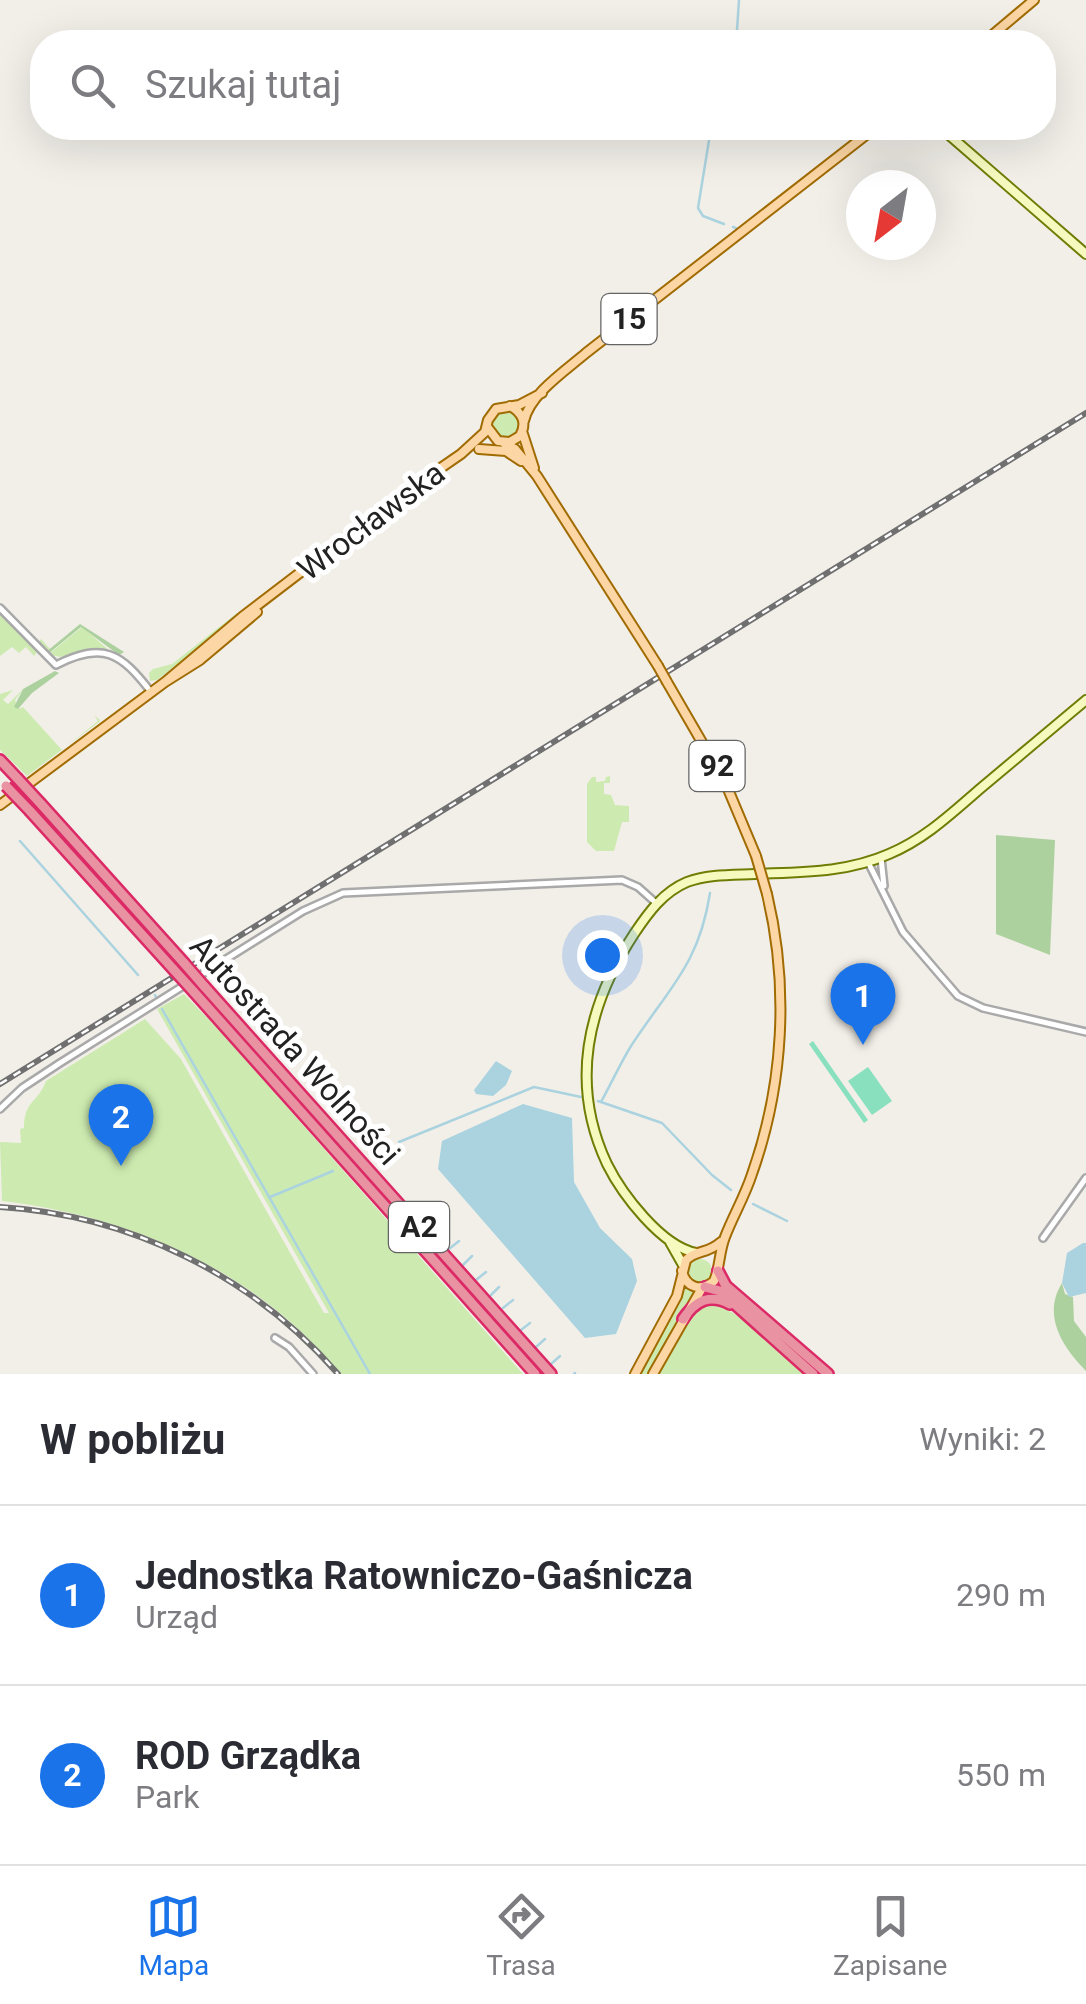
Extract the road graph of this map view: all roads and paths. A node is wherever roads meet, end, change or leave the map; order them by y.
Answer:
1 (1034, 0) edge
2 (998, 30) edge
3 (860, 140) edge
4 (955, 140) edge
5 (1086, 254) edge
6 (542, 393) junction
7 (510, 406) junction
8 (524, 426) junction
9 (488, 428) junction
10 (501, 442) junction
11 (478, 449) junction
12 (461, 454) junction
13 (537, 476) junction
14 (0, 608) edge
15 (151, 692) junction
16 (1086, 700) edge
17 (0, 760) edge
18 (3, 782) edge
19 (0, 806) edge
20 (881, 858) junction
21 (868, 862) junction
22 (884, 889) junction
23 (656, 903) junction
24 (1086, 1032) edge
25 (0, 1109) edge
26 (1086, 1178) edge
27 (724, 1238) junction
28 (1043, 1238) dead end
29 (670, 1242) junction
30 (700, 1253) junction
31 (683, 1268) junction
32 (718, 1269) junction
33 (704, 1288) junction
34 (736, 1308) junction
35 (683, 1319) junction
36 (275, 1338) dead end
37 (313, 1374) edge
38 (535, 1374) edge
39 (550, 1374) edge
40 (635, 1374) edge
41 (653, 1374) edge
42 (813, 1374) edge
43 (828, 1374) edge

1 - 2 main road
3 - 6 main road, 15
4 - 5 street
6 - 7 main road, 15
6 - 8 main road, 15
7 - 8 main road
7 - 9 main road, 15
8 - 10 main road, 15
8 - 13 main road, 92
9 - 10 main road
9 - 12 main road, Wrocławska / 15
10 - 11 main road, Wrocławska / 15
10 - 13 main road, 92
11 - 12 main road, Wrocławska / 15
11 - 13 main road, 92
12 - 15 main road, Wrocławska / 15
13 - 27 main road, 92, bridge
14 - 15 street
15 - 19 main road, Wrocławska / 15
16 - 20 street
17 - 39 highway, Autostrada Wolności / A2, bridge
18 - 38 highway, Autostrada Wolności / A2, bridge
20 - 21 street
20 - 22 street
21 - 22 street
21 - 23 street
22 - 24 street
23 - 25 street
23 - 29 street
26 - 28 street
27 - 30 main road, 92
27 - 32 main road, 92
29 - 30 street
29 - 31 street
30 - 31 main road, 92
30 - 32 main road
31 - 33 main road
31 - 40 main road, 92
32 - 33 main road, 92
32 - 43 highway
33 - 34 highway
33 - 35 main road, 92
34 - 35 highway
34 - 42 highway
35 - 41 main road, 92
36 - 37 street

